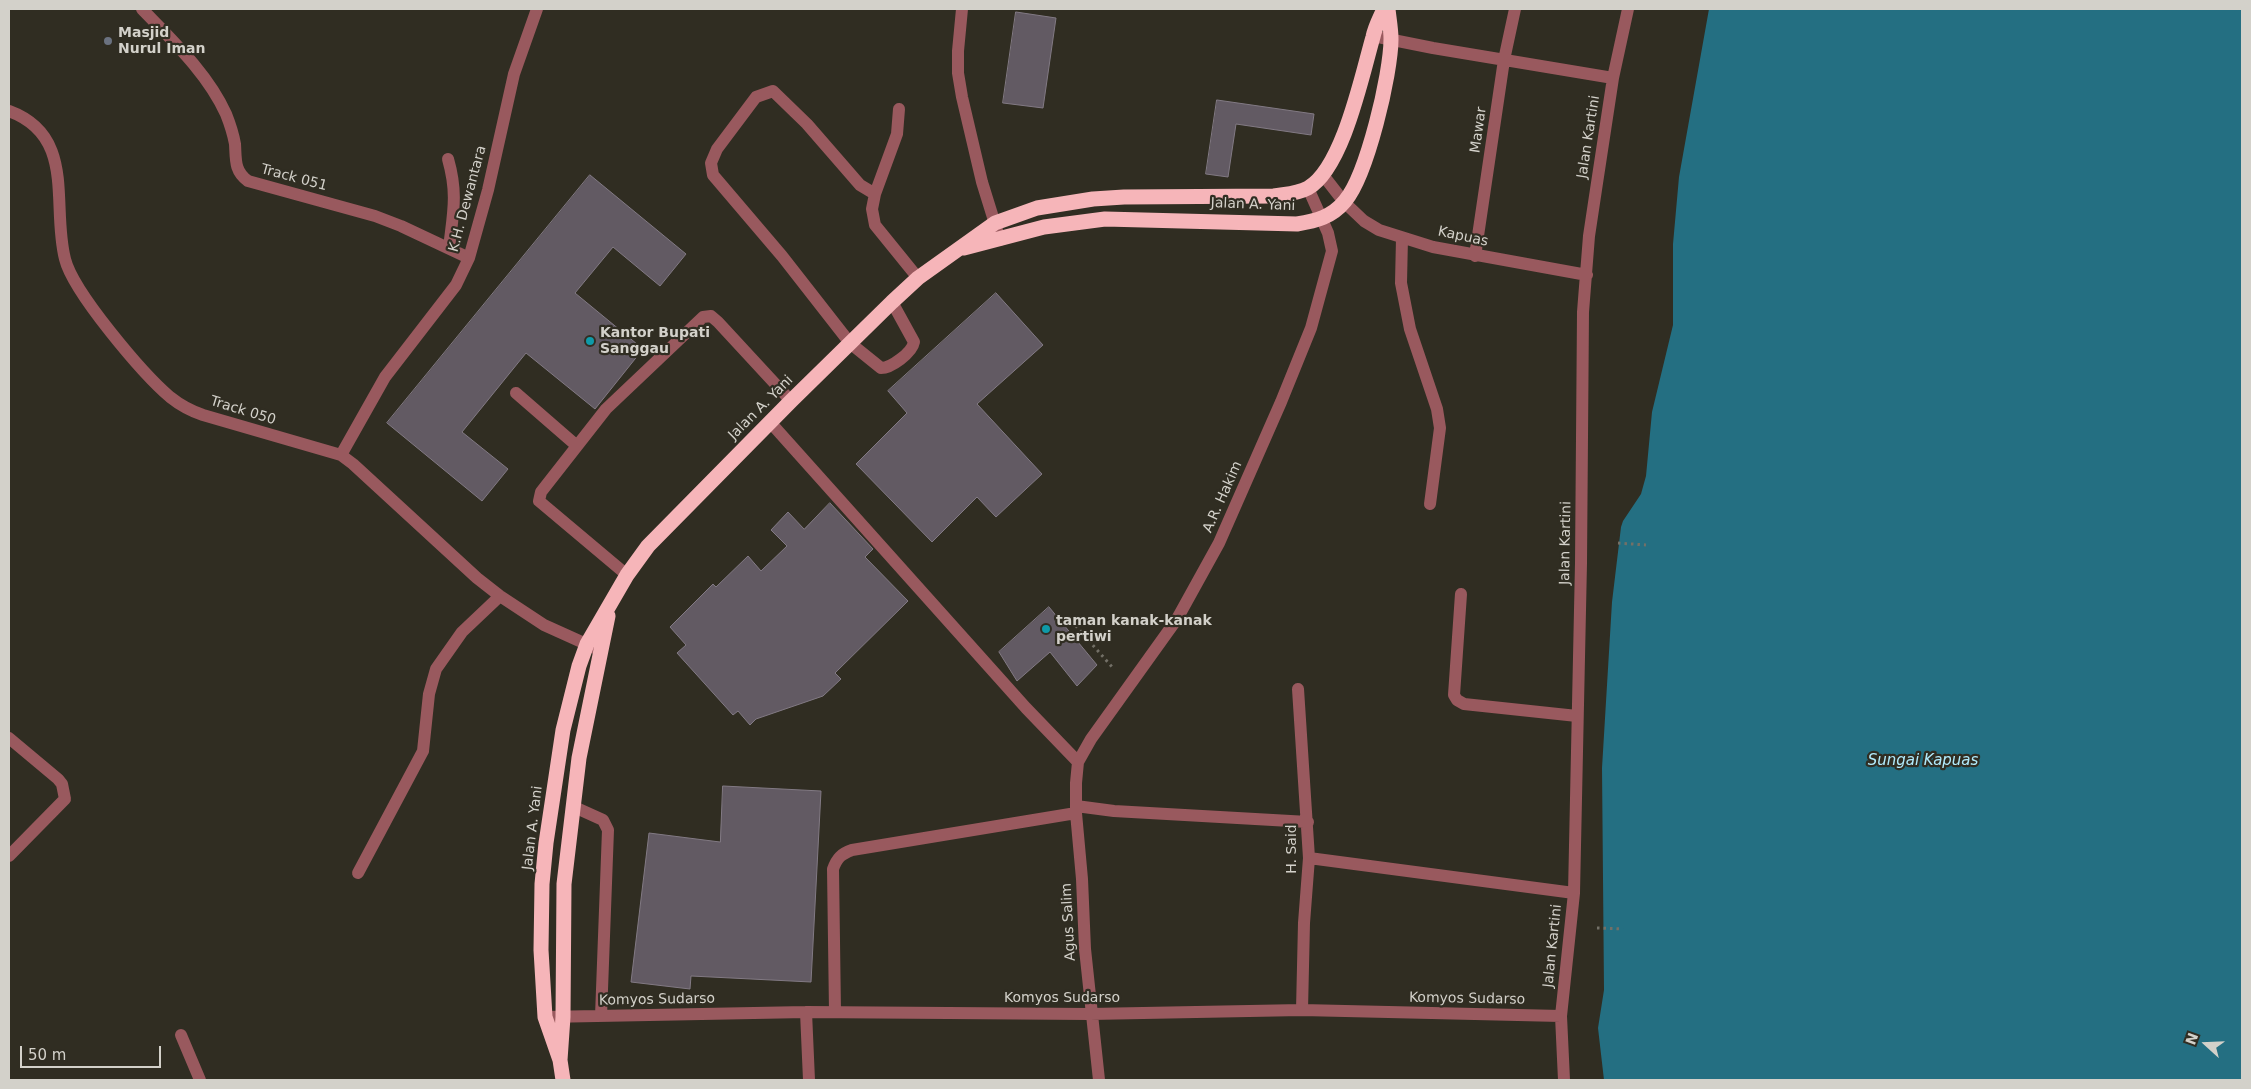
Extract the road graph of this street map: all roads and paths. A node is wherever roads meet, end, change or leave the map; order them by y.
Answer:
1 (142, 9) edge
2 (537, 9) edge
3 (962, 9) edge
4 (1386, 9) edge
5 (1515, 9) edge
6 (1628, 9) edge
7 (1373, 36) junction
8 (1391, 40) junction
9 (1504, 60) junction
10 (1613, 78) junction
11 (900, 109) dead end
12 (9, 111) edge
13 (448, 159) dead end
14 (1323, 176) junction
15 (1308, 188) junction
16 (875, 194) junction
17 (1344, 202) junction
18 (1322, 219) junction
19 (995, 223) junction
20 (1402, 238) junction
21 (1000, 240) junction
22 (449, 248) junction
23 (958, 250) junction
24 (1475, 256) junction
25 (469, 258) junction
26 (1587, 276) junction
27 (918, 278) junction
28 (892, 302) junction
29 (850, 343) junction
30 (516, 393) dead end
31 (791, 401) junction
32 (770, 422) junction
33 (577, 446) junction
34 (341, 455) junction
35 (1430, 504) dead end
36 (1618, 543) dead end
37 (1646, 545) dead end
38 (627, 575) junction
39 (1461, 594) dead end
40 (500, 596) junction
41 (609, 607) junction
42 (1067, 616) dead end
43 (587, 644) junction
44 (602, 651) junction
45 (1113, 668) dead end
46 (1298, 689) dead end
47 (1577, 716) junction
48 (9, 738) edge
49 (1078, 762) junction
50 (572, 806) junction
51 (1076, 809) junction
52 (1308, 822) junction
53 (9, 856) edge
54 (1309, 858) junction
55 (358, 873) dead end
56 (1574, 893) junction
57 (1597, 928) dead end
58 (1623, 929) dead end
59 (1302, 1010) junction
60 (806, 1012) junction
61 (835, 1012) junction
62 (1090, 1014) junction
63 (601, 1016) junction
64 (1561, 1016) junction
65 (545, 1017) junction
66 (563, 1017) junction
67 (181, 1035) dead end
68 (560, 1060) junction
69 (200, 1080) edge
70 (563, 1080) edge
71 (809, 1080) edge
72 (1099, 1080) edge
73 (1564, 1080) edge

1 - 22 street, Track 051
2 - 25 street, K.H. Dewantara
3 - 19 street
4 - 7 highway, Jalan A. Yani
4 - 8 highway, Jalan A. Yani
5 - 9 street, Mawar
6 - 10 street, Jalan Kartini
7 - 8 street
7 - 14 highway, Jalan A. Yani
8 - 9 street
8 - 17 highway, Jalan A. Yani
9 - 10 street
9 - 24 street, Mawar
10 - 26 street, Jalan Kartini
11 - 16 street
12 - 34 street, Track 050
13 - 22 street
14 - 15 highway, Jalan A. Yani
14 - 17 street, Kapuas
15 - 18 street, A.R. Hakim
15 - 19 highway, Jalan A. Yani
16 - 27 street
16 - 29 street
17 - 18 highway, Jalan A. Yani
17 - 20 street, Kapuas
18 - 21 highway, Jalan A. Yani
18 - 49 street, A.R. Hakim
19 - 21 street
19 - 23 highway, Jalan A. Yani
20 - 24 street, Kapuas
20 - 35 street
21 - 23 highway, Jalan A. Yani
22 - 25 street, Track 051
23 - 27 highway, Jalan A. Yani
24 - 26 street, Kapuas
25 - 34 street, K.H. Dewantara
26 - 47 street, Jalan Kartini
27 - 28 highway, Jalan A. Yani
28 - 29 highway, Jalan A. Yani
28 - 29 street
29 - 31 highway, Jalan A. Yani
30 - 33 street
31 - 32 highway, Jalan A. Yani
31 - 33 street
32 - 38 highway, Jalan A. Yani
32 - 49 street
33 - 38 street
34 - 40 street, Track 050
36 - 37 path
38 - 41 highway, Jalan A. Yani
39 - 47 street
40 - 43 street, Track 050
40 - 55 street
41 - 43 highway, Jalan A. Yani
41 - 44 highway, Jalan A. Yani
42 - 45 path
43 - 44 street, Track 050
43 - 65 highway, Jalan A. Yani
44 - 50 highway, Jalan A. Yani
46 - 52 street, H. Said
47 - 56 street, Jalan Kartini
48 - 53 street
49 - 51 street, Agus Salim
50 - 63 street
50 - 66 highway, Jalan A. Yani
51 - 52 street
51 - 61 street
51 - 62 street, Agus Salim
52 - 54 street, H. Said
54 - 56 street
54 - 59 street, H. Said
56 - 64 street, Jalan Kartini
57 - 58 path
59 - 62 street, Komyos Sudarso
59 - 64 street, Komyos Sudarso
60 - 61 street, Komyos Sudarso
60 - 63 street, Komyos Sudarso
60 - 71 street
61 - 62 street, Komyos Sudarso
62 - 72 street, Agus Salim
63 - 66 street, Komyos Sudarso
64 - 73 street, Jalan Kartini
65 - 66 street, Komyos Sudarso
65 - 68 highway, Jalan A. Yani
66 - 68 highway, Jalan A. Yani
67 - 69 street
68 - 70 highway, Jalan A. Yani

